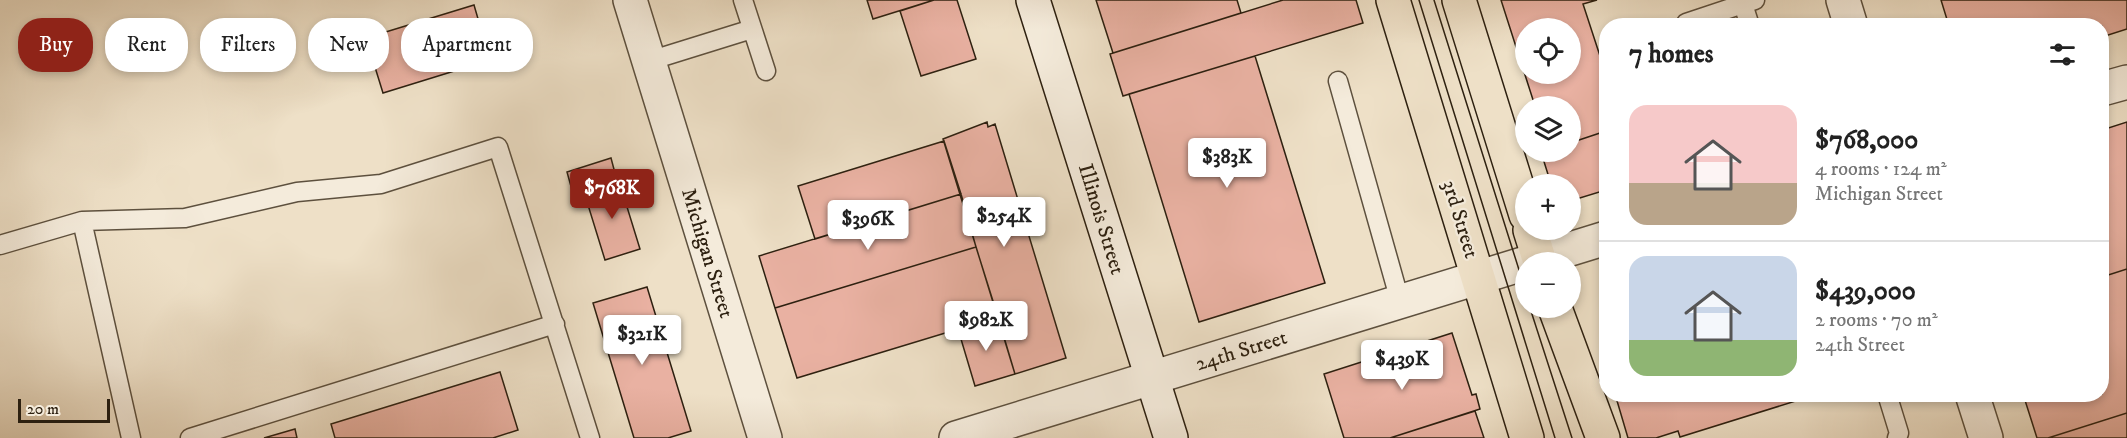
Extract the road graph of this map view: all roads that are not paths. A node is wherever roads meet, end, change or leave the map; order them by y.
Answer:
1 (630, 0) edge
2 (743, 0) edge
3 (1033, 0) edge
4 (1393, 0) edge
5 (1459, 0) edge
6 (1843, 0) edge
7 (1749, 2) edge
8 (1701, 18) edge
9 (1750, 18) edge
10 (1849, 18) edge
11 (752, 29) junction
12 (649, 61) junction
13 (766, 71) dead end
14 (1338, 81) dead end
15 (2127, 82) edge
16 (2109, 87) edge
17 (1515, 179) edge
18 (82, 221) junction
19 (1599, 240) edge
20 (0, 245) edge
21 (1546, 252) edge
22 (1515, 262) edge
23 (1479, 276) junction
24 (1400, 301) junction
25 (1559, 318) edge
26 (555, 324) junction
27 (1152, 378) junction
28 (1889, 402) edge
29 (1975, 402) edge
30 (1898, 435) edge
31 (131, 438) edge
32 (190, 438) edge
33 (590, 438) edge
34 (765, 438) edge
35 (956, 438) edge
36 (1171, 438) edge
37 (1527, 438) edge
38 (1603, 438) edge
39 (1986, 438) edge

1 - 12 street, Michigan Street
2 - 11 lane
3 - 27 street, Illinois Street
4 - 23 main road, 3rd Street
5 - 17 main road
6 - 10 street
7 - 8 lane
7 - 9 lane
11 - 12 lane
11 - 13 lane
12 - 34 street, Michigan Street
14 - 24 lane
15 - 16 street
18 - 20 lane
18 - 26 lane
18 - 31 lane
19 - 21 street, 24th Street
22 - 23 street, 24th Street
23 - 24 street, 24th Street
23 - 37 main road, 3rd Street
24 - 27 street, 24th Street
25 - 38 main road
26 - 32 lane
26 - 33 lane
27 - 35 street, 24th Street
27 - 36 street, Illinois Street
28 - 30 lane
29 - 39 street

